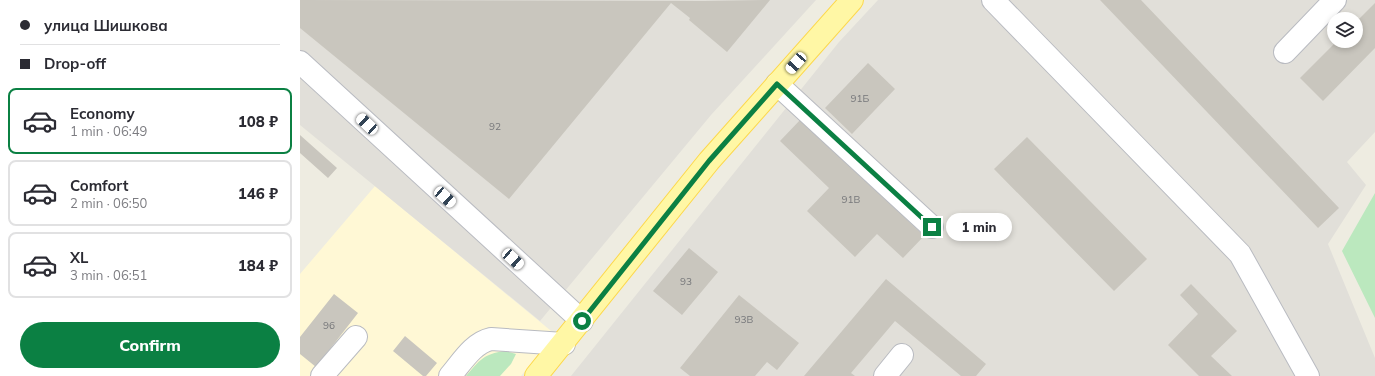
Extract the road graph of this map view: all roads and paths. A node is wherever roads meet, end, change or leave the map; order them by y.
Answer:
1 (852, 0) edge
2 (993, 0) edge
3 (1334, 0) edge
4 (1285, 52) dead end
5 (300, 62) edge
6 (777, 84) junction
7 (932, 227) dead end
8 (582, 321) junction
9 (356, 337) dead end
10 (564, 344) junction
11 (902, 355) dead end
12 (322, 376) edge
13 (450, 376) edge
14 (536, 376) edge
15 (885, 376) edge
16 (1308, 376) edge

1 - 6 main road
2 - 16 lane
3 - 4 lane
5 - 8 lane
6 - 7 lane
6 - 8 main road
8 - 10 main road
9 - 12 lane
10 - 13 lane
10 - 14 main road
11 - 15 lane

